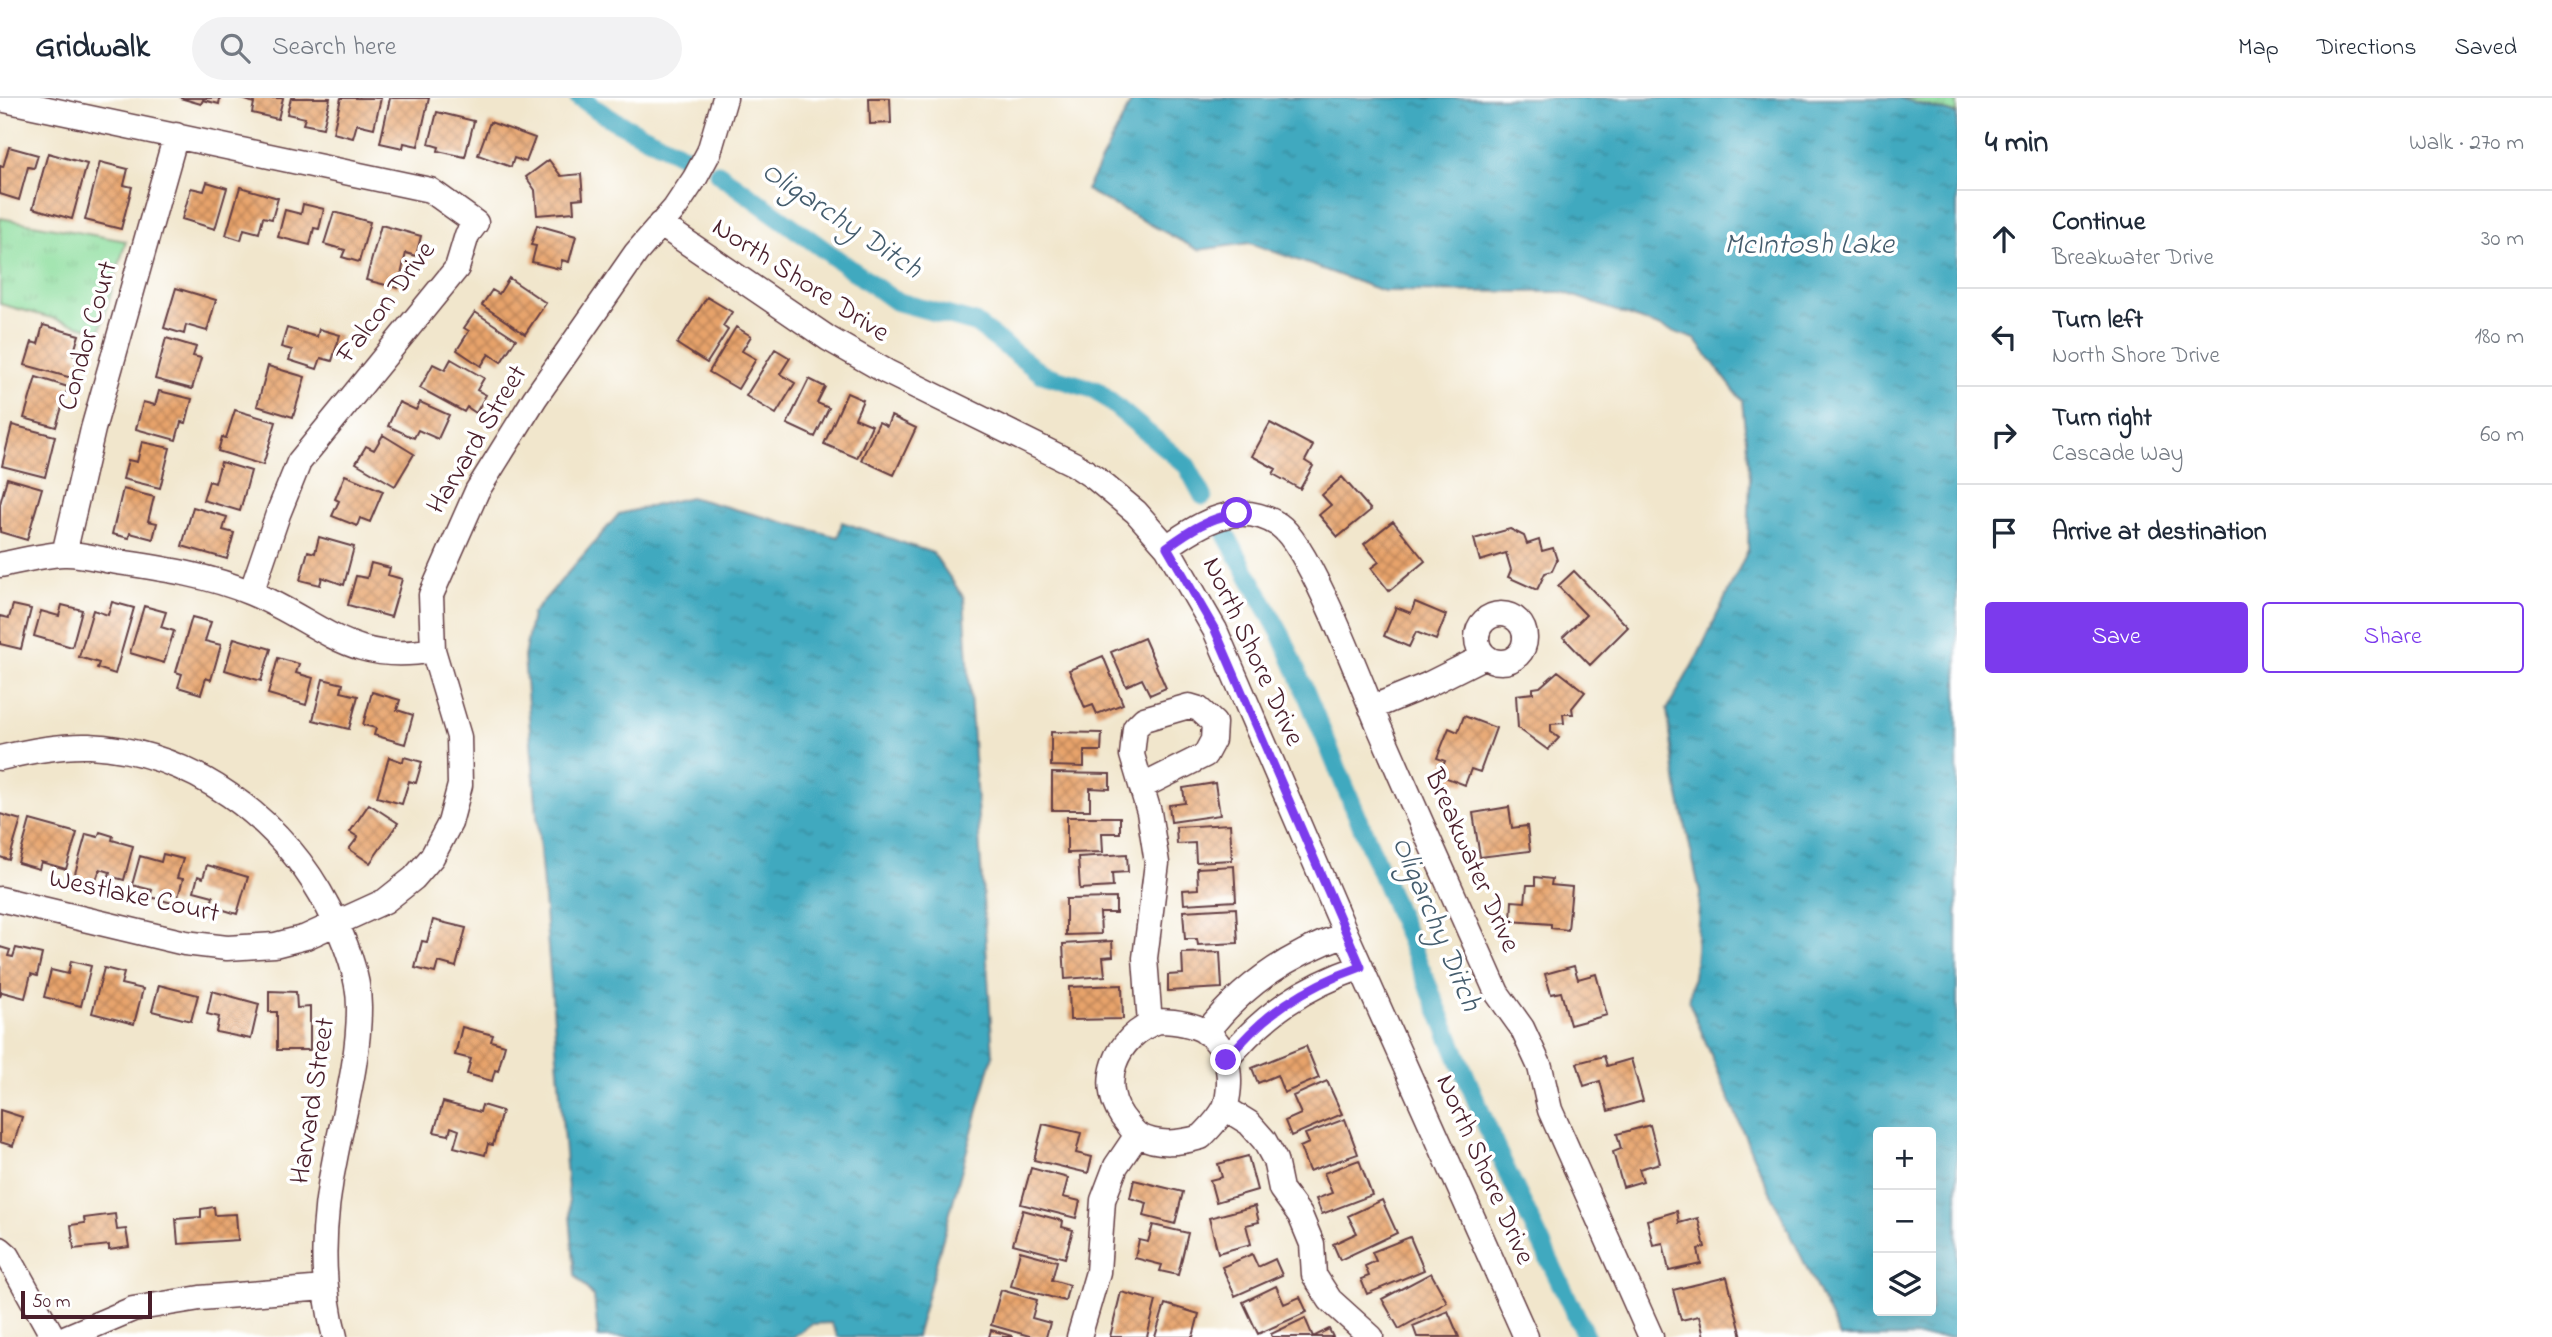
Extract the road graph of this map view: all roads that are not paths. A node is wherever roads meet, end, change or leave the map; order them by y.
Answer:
1 (725, 98) edge
2 (0, 99) edge
3 (176, 135) junction
4 (660, 224) junction
5 (1167, 547) junction
6 (64, 554) junction
7 (0, 565) edge
8 (250, 593) junction
9 (433, 650) junction
10 (1485, 656) dead end
11 (1371, 708) junction
12 (0, 758) edge
13 (1143, 786) dead end
14 (0, 899) edge
15 (336, 923) junction
16 (1346, 934) junction
17 (1361, 967) junction
18 (1150, 1024) junction
19 (1206, 1032) junction
20 (1226, 1060) junction
21 (1225, 1108) junction
22 (1137, 1135) junction
23 (0, 1249) edge
24 (325, 1288) junction
25 (52, 1337) edge
26 (67, 1337) edge
27 (335, 1337) edge
28 (1079, 1337) edge
29 (1371, 1337) edge
30 (1526, 1337) edge
31 (1651, 1337) edge

1 - 4 street, Harvard Street
2 - 3 street, Falcon Drive
3 - 6 street, Condor Court
3 - 8 street, Falcon Drive
4 - 5 street, North Shore Drive
4 - 9 street, Harvard Street
5 - 11 street, Breakwater Drive
5 - 16 street, North Shore Drive
6 - 7 street
6 - 8 street
8 - 9 street
9 - 15 street, Harvard Street
10 - 11 street
11 - 31 street, Breakwater Drive
12 - 15 street
13 - 18 street
14 - 15 street, Westlake Court
15 - 24 street, Harvard Street
16 - 17 street, North Shore Drive
16 - 19 street
17 - 20 street
17 - 30 street, North Shore Drive
18 - 19 street
18 - 22 street
19 - 20 street
20 - 21 street
21 - 22 street
21 - 29 street
22 - 28 street
23 - 25 street
24 - 26 street
24 - 27 street, Harvard Street

